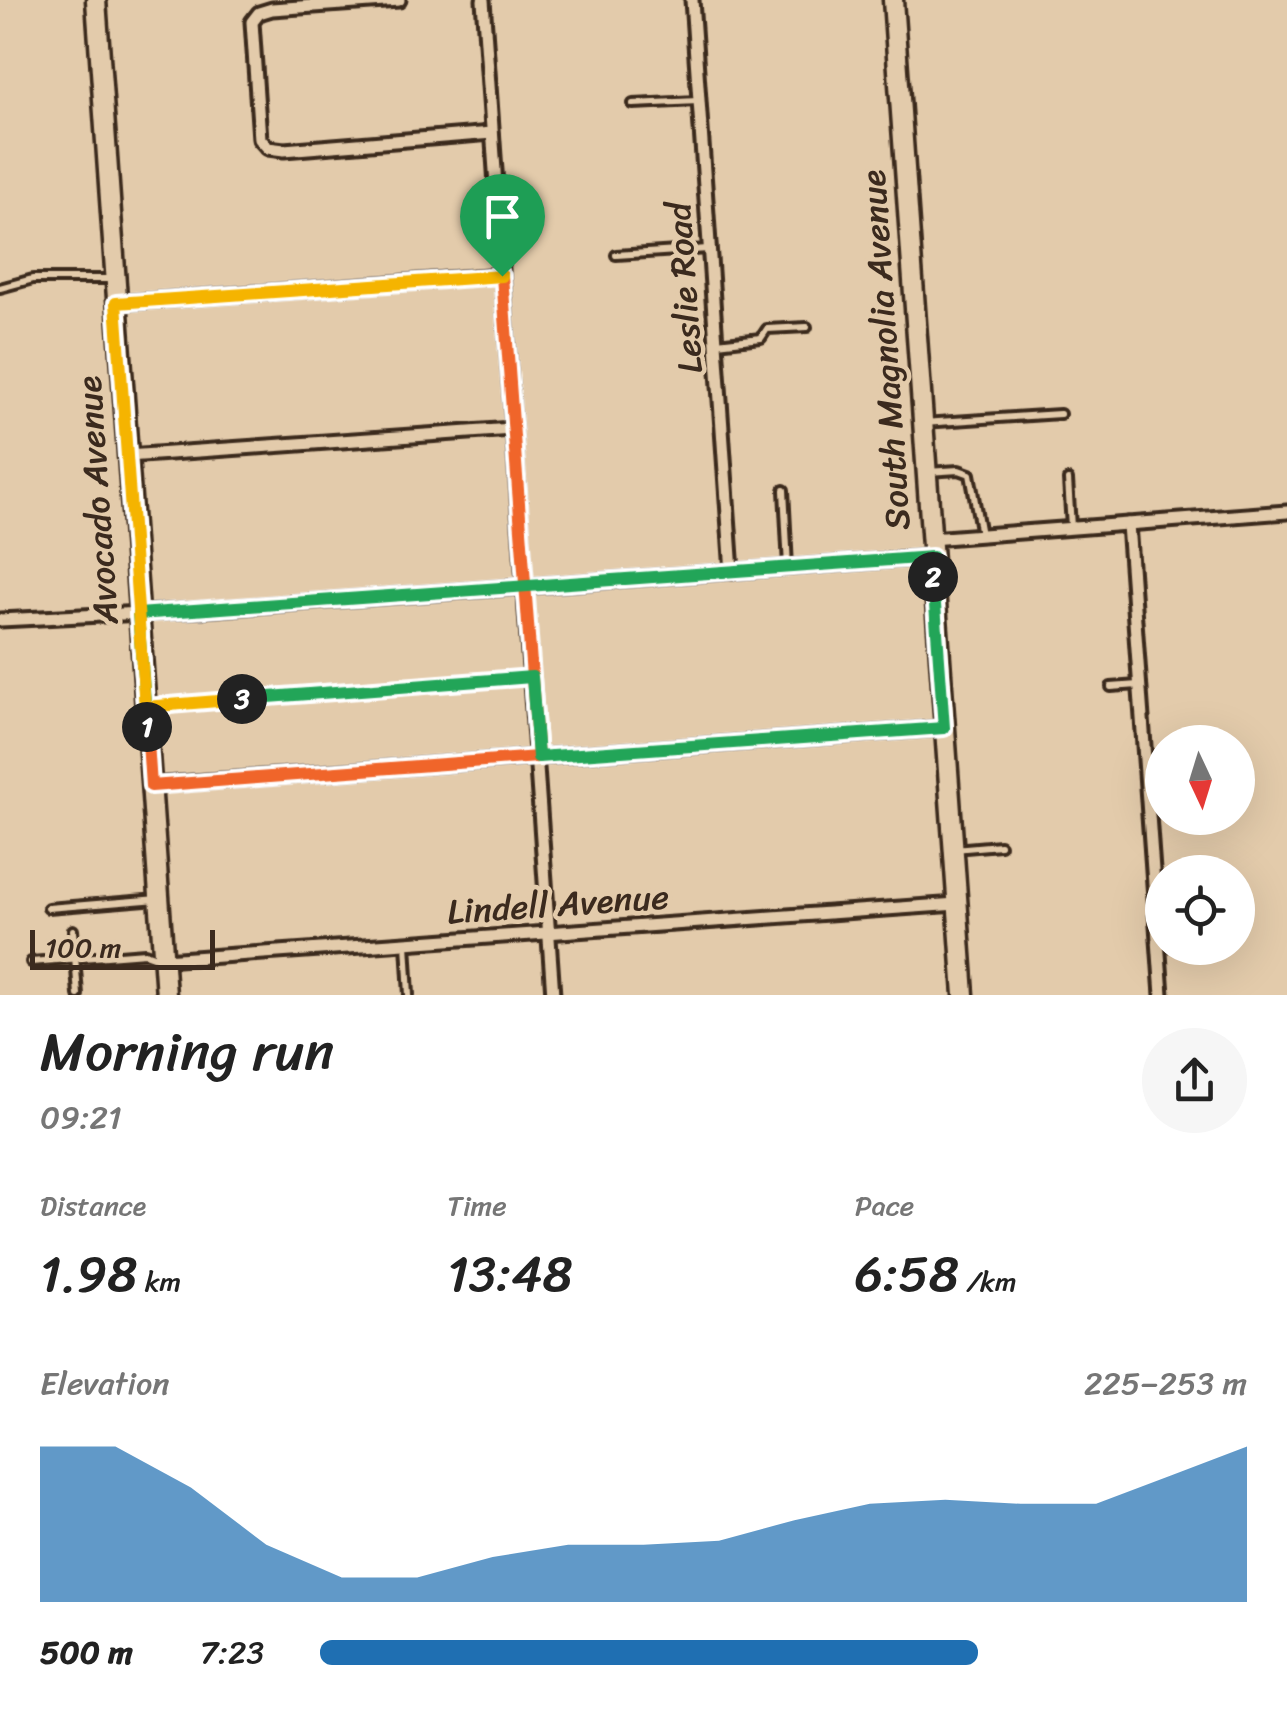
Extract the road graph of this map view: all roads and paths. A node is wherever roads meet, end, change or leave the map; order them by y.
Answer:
1 (96, 0) edge
2 (399, 0) edge
3 (483, 0) edge
4 (692, 0) edge
5 (892, 0) edge
6 (699, 100) junction
7 (633, 104) dead end
8 (492, 132) junction
9 (709, 249) junction
10 (616, 255) dead end
11 (502, 276) junction
12 (115, 280) junction
13 (0, 288) edge
14 (116, 303) junction
15 (807, 327) dead end
16 (716, 343) junction
17 (1060, 414) dead end
18 (922, 423) junction
19 (512, 429) junction
20 (127, 456) junction
21 (926, 472) junction
22 (1068, 480) dead end
23 (784, 490) dead end
24 (1287, 512) edge
25 (1128, 524) junction
26 (1071, 528) junction
27 (981, 535) junction
28 (931, 548) junction
29 (788, 568) junction
30 (732, 572) junction
31 (525, 588) junction
32 (138, 614) junction
33 (0, 620) edge
34 (532, 677) junction
35 (1138, 685) junction
36 (1111, 686) dead end
37 (145, 707) junction
38 (944, 728) junction
39 (538, 757) junction
40 (151, 786) junction
41 (1000, 846) dead end
42 (953, 849) junction
43 (159, 899) junction
44 (957, 904) junction
45 (48, 908) dead end
46 (73, 930) dead end
47 (549, 933) junction
48 (406, 943) junction
49 (74, 958) junction
50 (164, 960) junction
51 (31, 962) dead end
52 (78, 995) edge
53 (166, 995) edge
54 (409, 995) edge
55 (553, 995) edge
56 (964, 995) edge
57 (1162, 995) edge

1 - 12 main road, Avocado Avenue
2 - 8 street
3 - 8 street
4 - 6 street, Leslie Road
5 - 18 main road, South Magnolia Avenue
6 - 7 lane
6 - 9 street, Leslie Road
8 - 11 street
9 - 10 lane
9 - 16 street, Leslie Road
11 - 14 street
11 - 19 street
12 - 13 lane
12 - 14 main road, Avocado Avenue
14 - 20 main road, Avocado Avenue
15 - 16 lane
16 - 30 street, Leslie Road
17 - 18 lane
18 - 21 main road, South Magnolia Avenue
19 - 20 street
19 - 31 street
20 - 32 main road, Avocado Avenue
21 - 27 lane
21 - 28 main road, South Magnolia Avenue
22 - 26 lane
23 - 29 lane
24 - 25 street
25 - 26 street
25 - 35 street
26 - 27 street
27 - 28 street
28 - 29 street
28 - 38 main road, South Magnolia Avenue
29 - 30 street
30 - 31 street
31 - 32 street
31 - 34 street
32 - 33 street
32 - 37 main road, Avocado Avenue
34 - 37 lane
34 - 39 street
35 - 36 lane
35 - 57 street
37 - 40 main road, Avocado Avenue
38 - 39 street
38 - 42 main road, South Magnolia Avenue
39 - 40 street
39 - 47 street
40 - 43 main road, Avocado Avenue
41 - 42 lane
42 - 44 main road, South Magnolia Avenue
43 - 45 lane
43 - 50 main road, Avocado Avenue
44 - 47 street, Lindell Avenue
44 - 56 main road, South Magnolia Avenue
46 - 49 lane
47 - 48 street, Lindell Avenue
47 - 55 street
48 - 50 street, Lindell Avenue
48 - 54 lane
49 - 50 lane
49 - 51 lane
49 - 52 lane
50 - 53 main road, Avocado Avenue

